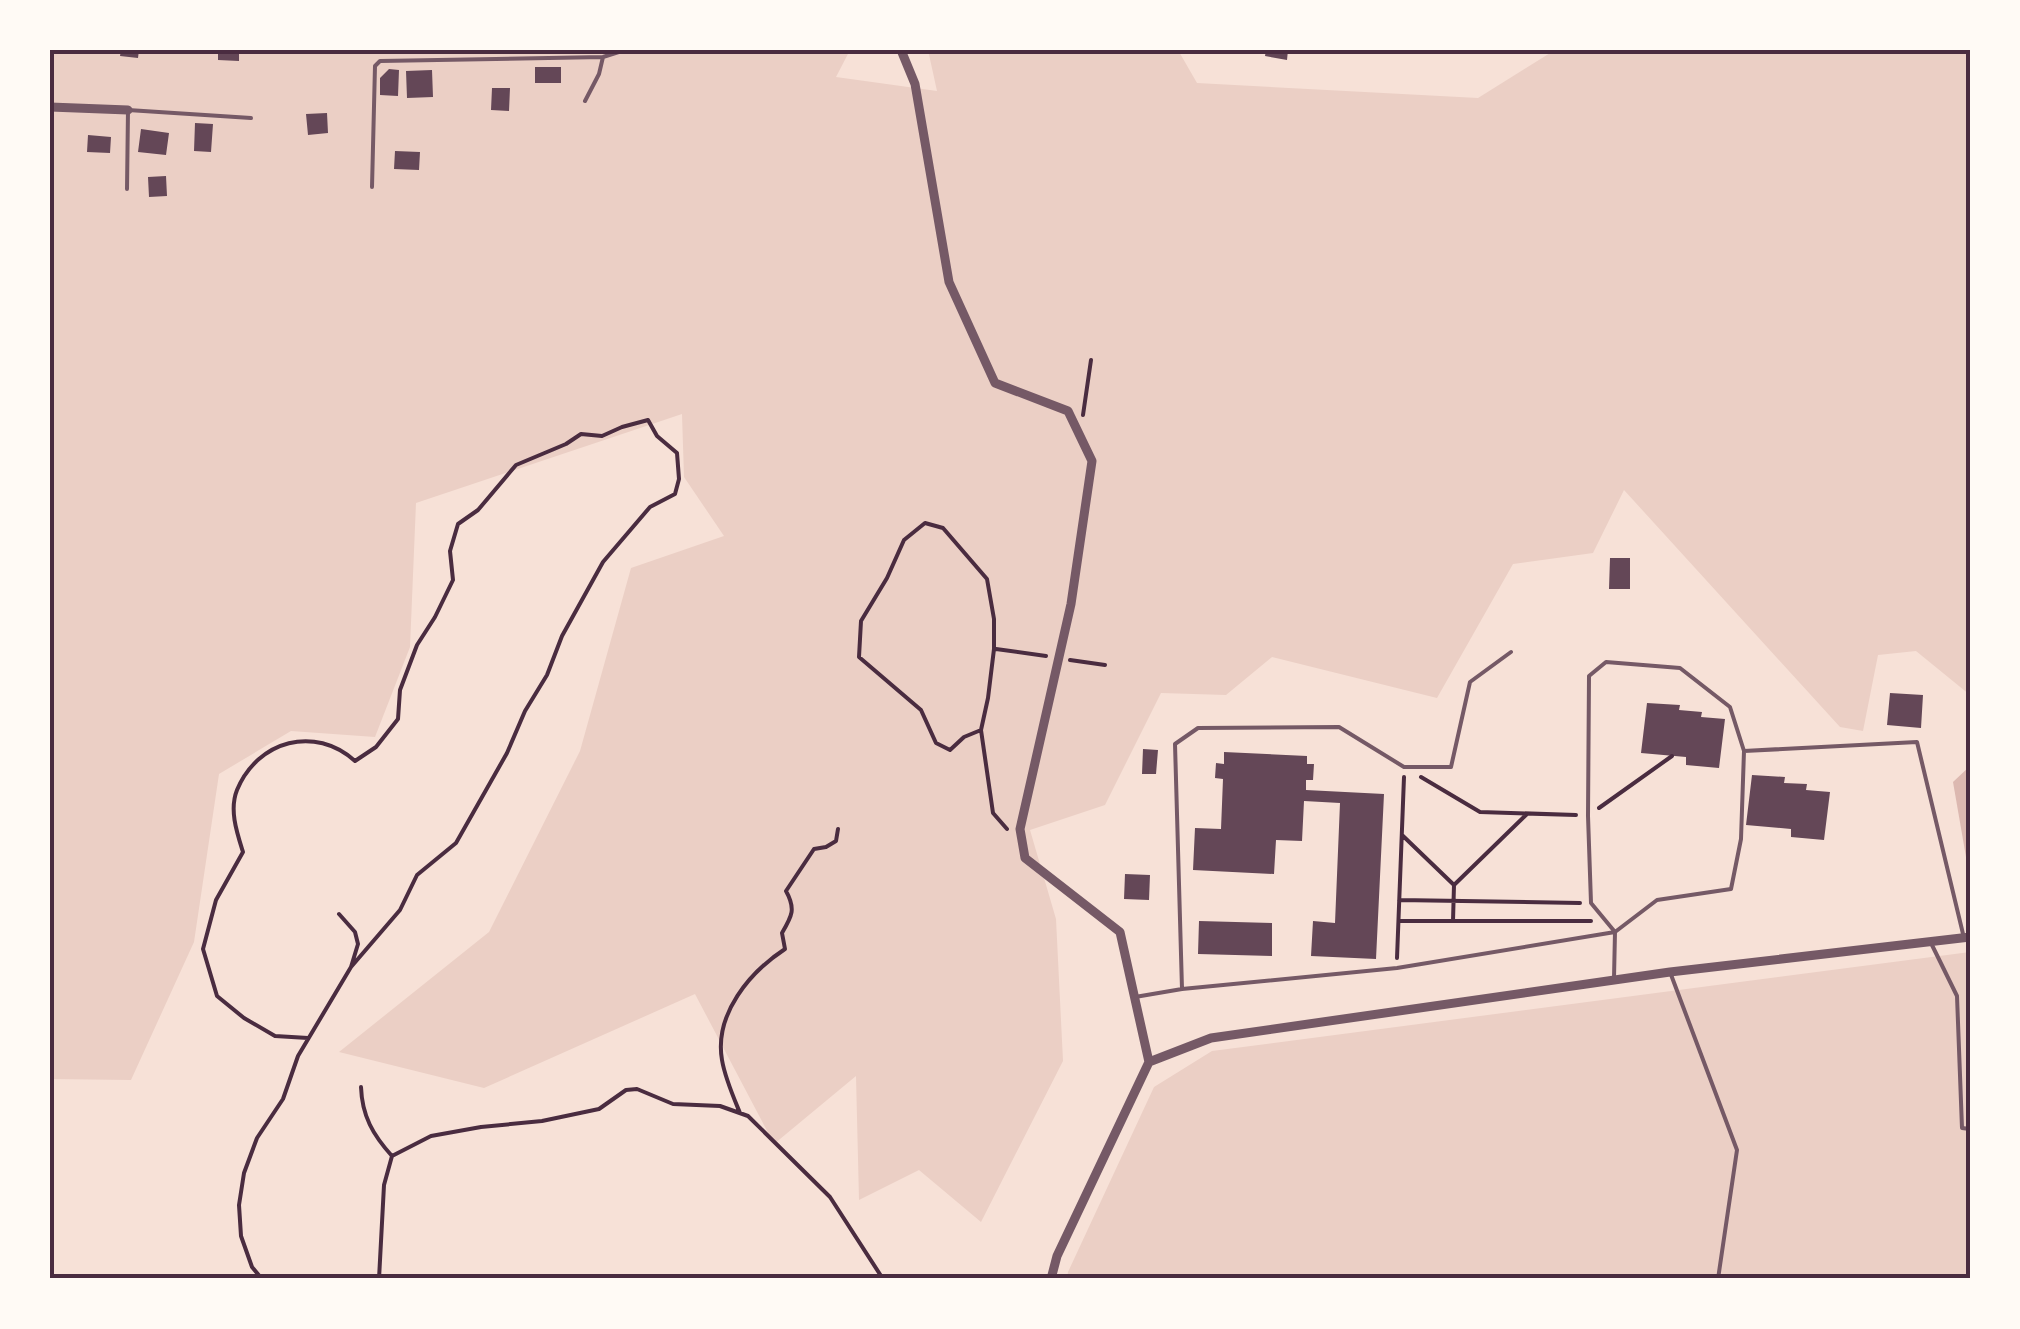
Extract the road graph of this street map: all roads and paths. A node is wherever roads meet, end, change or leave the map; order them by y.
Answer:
1 (625, 50) edge
2 (901, 50) edge
3 (603, 57) junction
4 (585, 101) dead end
5 (50, 108) edge
6 (128, 110) junction
7 (251, 118) dead end
8 (372, 187) dead end
9 (126, 189) dead end
10 (1090, 360) dead end
11 (1080, 437) junction
12 (994, 649) junction
13 (1017, 651) dead end
14 (1511, 652) dead end
15 (981, 730) junction
16 (1744, 751) junction
17 (1672, 756) dead end
18 (1404, 767) junction
19 (1528, 814) junction
20 (1588, 816) junction
21 (838, 829) dead end
22 (1402, 834) junction
23 (1011, 836) dead end
24 (1454, 886) junction
25 (1399, 900) junction
26 (1454, 901) junction
27 (1592, 903) junction
28 (338, 914) dead end
29 (1398, 921) junction
30 (1454, 921) junction
31 (1615, 932) junction
32 (1967, 937) edge
33 (1930, 941) junction
34 (351, 967) junction
35 (1397, 968) junction
36 (1670, 972) junction
37 (1613, 982) junction
38 (1182, 989) junction
39 (1135, 996) junction
40 (308, 1038) junction
41 (1149, 1062) junction
42 (361, 1087) dead end
43 (740, 1113) junction
44 (1970, 1128) edge
45 (392, 1156) junction
46 (262, 1279) edge
47 (379, 1279) edge
48 (883, 1279) edge
49 (1051, 1279) edge
50 (1718, 1279) edge

1 - 3 lane
2 - 11 street
3 - 4 lane
3 - 8 lane
5 - 6 street
6 - 7 lane
6 - 9 lane
10 - 11 path
11 - 39 street
12 - 13 path
12 - 15 path
12 - 15 path
14 - 18 lane
15 - 23 path
16 - 20 lane
16 - 31 lane
16 - 32 lane
17 - 20 path
18 - 19 path
18 - 22 path
18 - 38 lane
19 - 20 path
19 - 24 path
20 - 27 lane
21 - 43 path
22 - 24 path
22 - 25 path
24 - 26 path
25 - 26 path
25 - 29 path
26 - 27 path
26 - 30 path
27 - 30 path
27 - 31 lane
28 - 34 path
29 - 30 path
29 - 35 path
31 - 35 lane
31 - 37 lane
32 - 33 street
33 - 36 street
33 - 44 lane
34 - 40 path
34 - 40 path
35 - 38 lane
36 - 37 street
36 - 50 lane
37 - 41 street
38 - 39 lane
39 - 41 street
40 - 46 path
41 - 49 street
42 - 45 path
43 - 45 path
43 - 48 path
45 - 47 path

